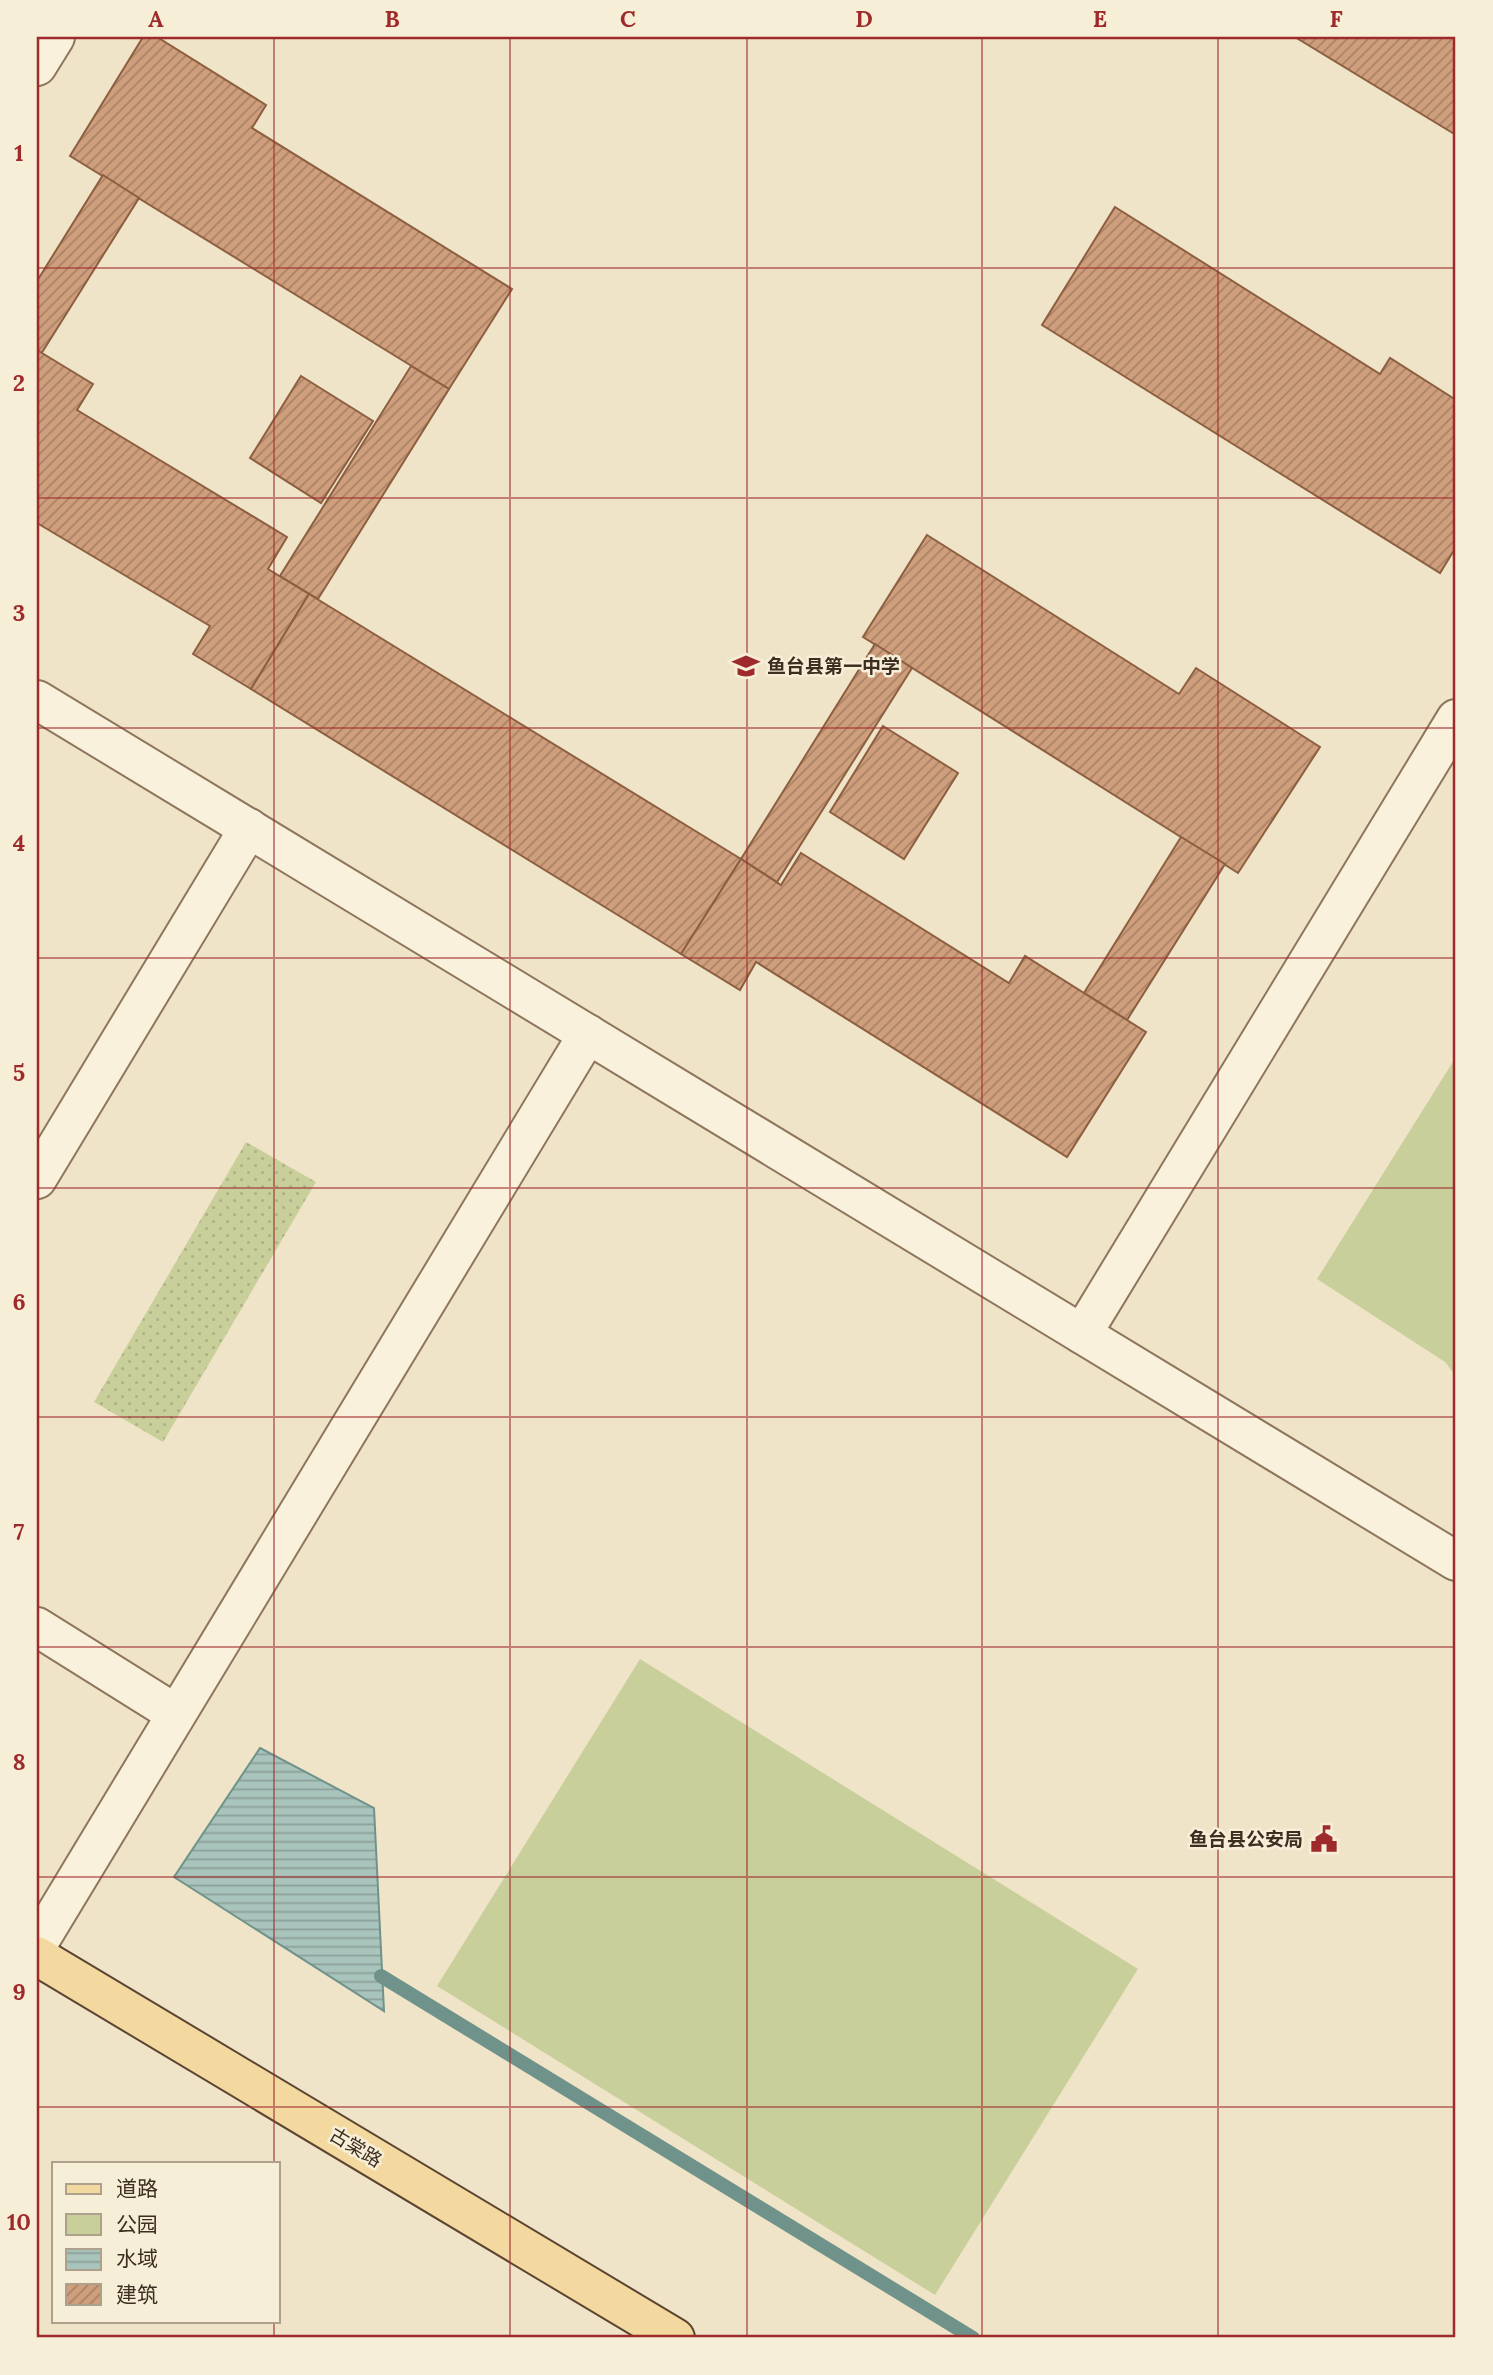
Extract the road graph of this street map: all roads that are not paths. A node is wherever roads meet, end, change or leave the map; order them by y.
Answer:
1 (55, 37) edge
2 (37, 66) edge
3 (37, 700) edge
4 (1456, 719) edge
5 (249, 828) junction
6 (588, 1034) junction
7 (37, 1179) edge
8 (1082, 1334) junction
9 (1456, 1561) edge
10 (37, 1627) edge
11 (176, 1714) junction
12 (37, 1945) edge
13 (37, 1956) edge
14 (675, 2338) edge

1 - 2 lane
3 - 5 lane
4 - 8 lane
5 - 6 lane
5 - 7 lane
6 - 8 lane
6 - 11 lane
8 - 9 lane
10 - 11 lane
11 - 12 lane
13 - 14 main road, 古棠路

